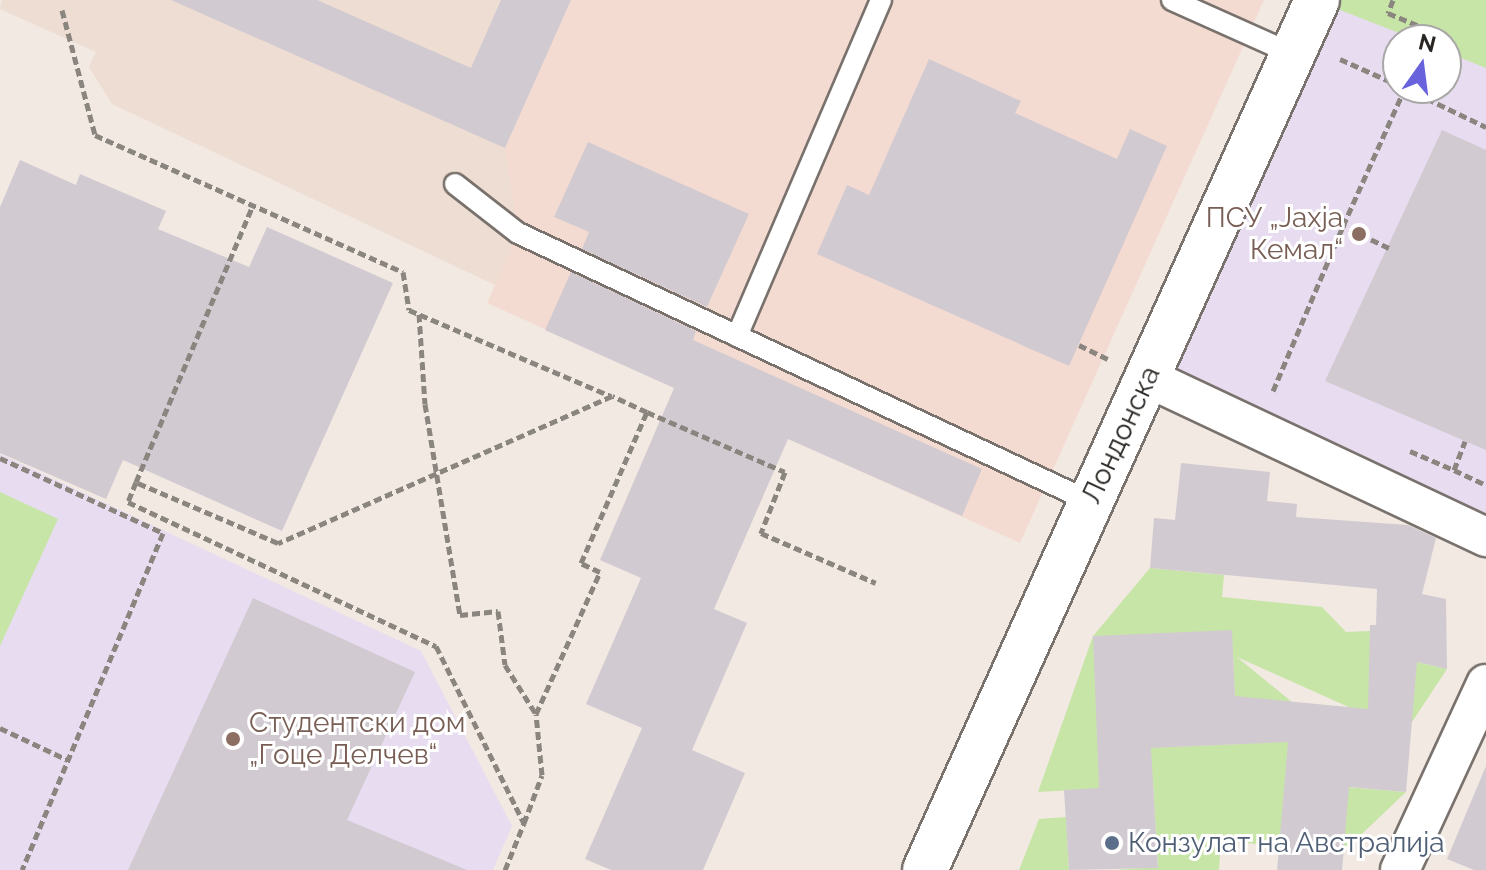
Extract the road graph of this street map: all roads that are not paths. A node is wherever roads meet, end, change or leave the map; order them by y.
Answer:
1 (881, 0) edge
2 (1172, 0) edge
3 (1317, 0) edge
4 (1296, 47) junction
5 (455, 184) dead end
6 (737, 336) junction
7 (1148, 378) junction
8 (1091, 502) junction
9 (1486, 537) edge
10 (1486, 684) edge
11 (1475, 736) edge
12 (925, 870) edge
13 (1400, 870) edge

1 - 6 lane
2 - 4 lane
3 - 4 street, Лондонска
4 - 7 street, Лондонска
5 - 6 lane
6 - 8 lane
7 - 8 street, Лондонска
7 - 9 street
8 - 12 street, Лондонска
10 - 11 street
11 - 13 street

